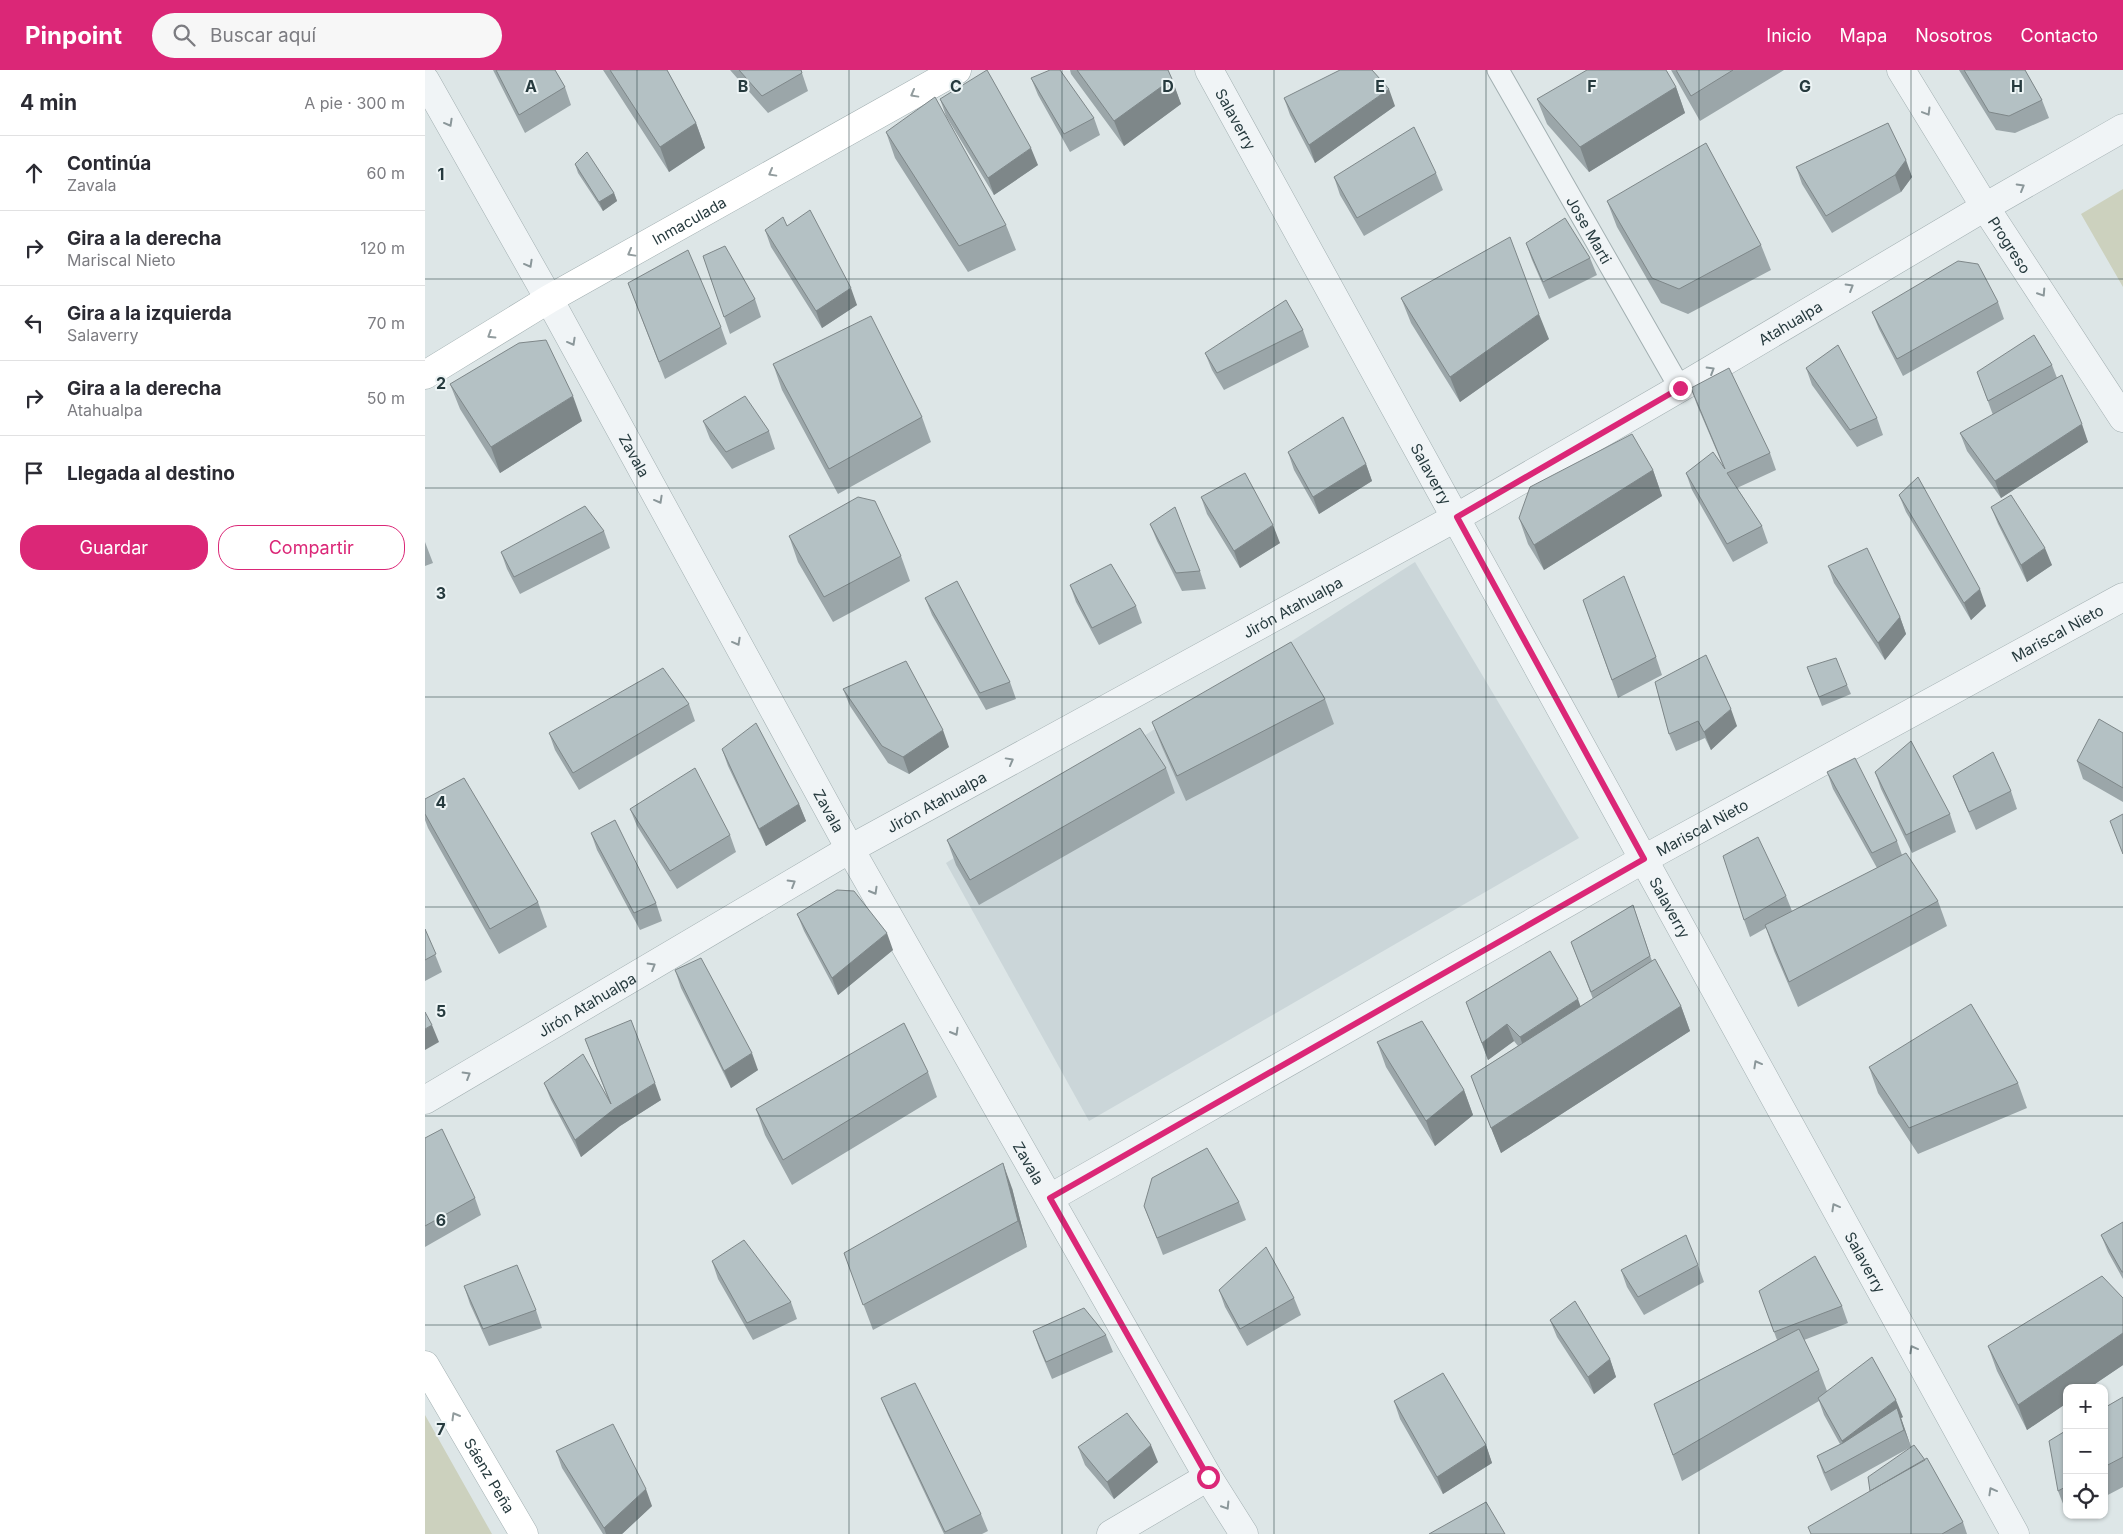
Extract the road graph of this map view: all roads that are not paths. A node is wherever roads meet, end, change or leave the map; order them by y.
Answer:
1 (957, 70) edge
2 (1209, 70) edge
3 (1498, 70) edge
4 (1901, 70) edge
5 (425, 80) edge
6 (2123, 128) edge
7 (1985, 207) junction
8 (549, 299) junction
9 (425, 376) edge
10 (1680, 388) junction
11 (2123, 418) edge
12 (1457, 517) junction
13 (2123, 597) edge
14 (850, 849) junction
15 (1644, 859) junction
16 (425, 1100) edge
17 (1050, 1198) junction
18 (425, 1365) edge
19 (1208, 1477) junction
20 (523, 1534) edge
21 (1111, 1534) edge
22 (1244, 1534) edge
23 (2015, 1534) edge

1 -> 8 street, Inmaculada
2 - 12 street, Salaverry
3 - 10 lane, Jose Marti
4 -> 7 street, Progreso
5 -> 8 street, Zavala
7 -> 6 street, Atahualpa
10 -> 7 street, Atahualpa
7 -> 11 street, Progreso
8 -> 9 street, Inmaculada
8 -> 14 street, Zavala
10 - 12 street, Atahualpa
14 -> 12 street, Jirón Atahualpa
12 - 15 street, Salaverry
13 - 15 street, Mariscal Nieto
16 -> 14 street, Jirón Atahualpa
14 -> 17 street, Zavala
15 - 17 street, Mariscal Nieto
23 -> 15 street, Salaverry
17 - 19 street, Zavala
20 -> 18 street, Sáenz Peña
19 - 21 street
19 -> 22 street, Zavala

